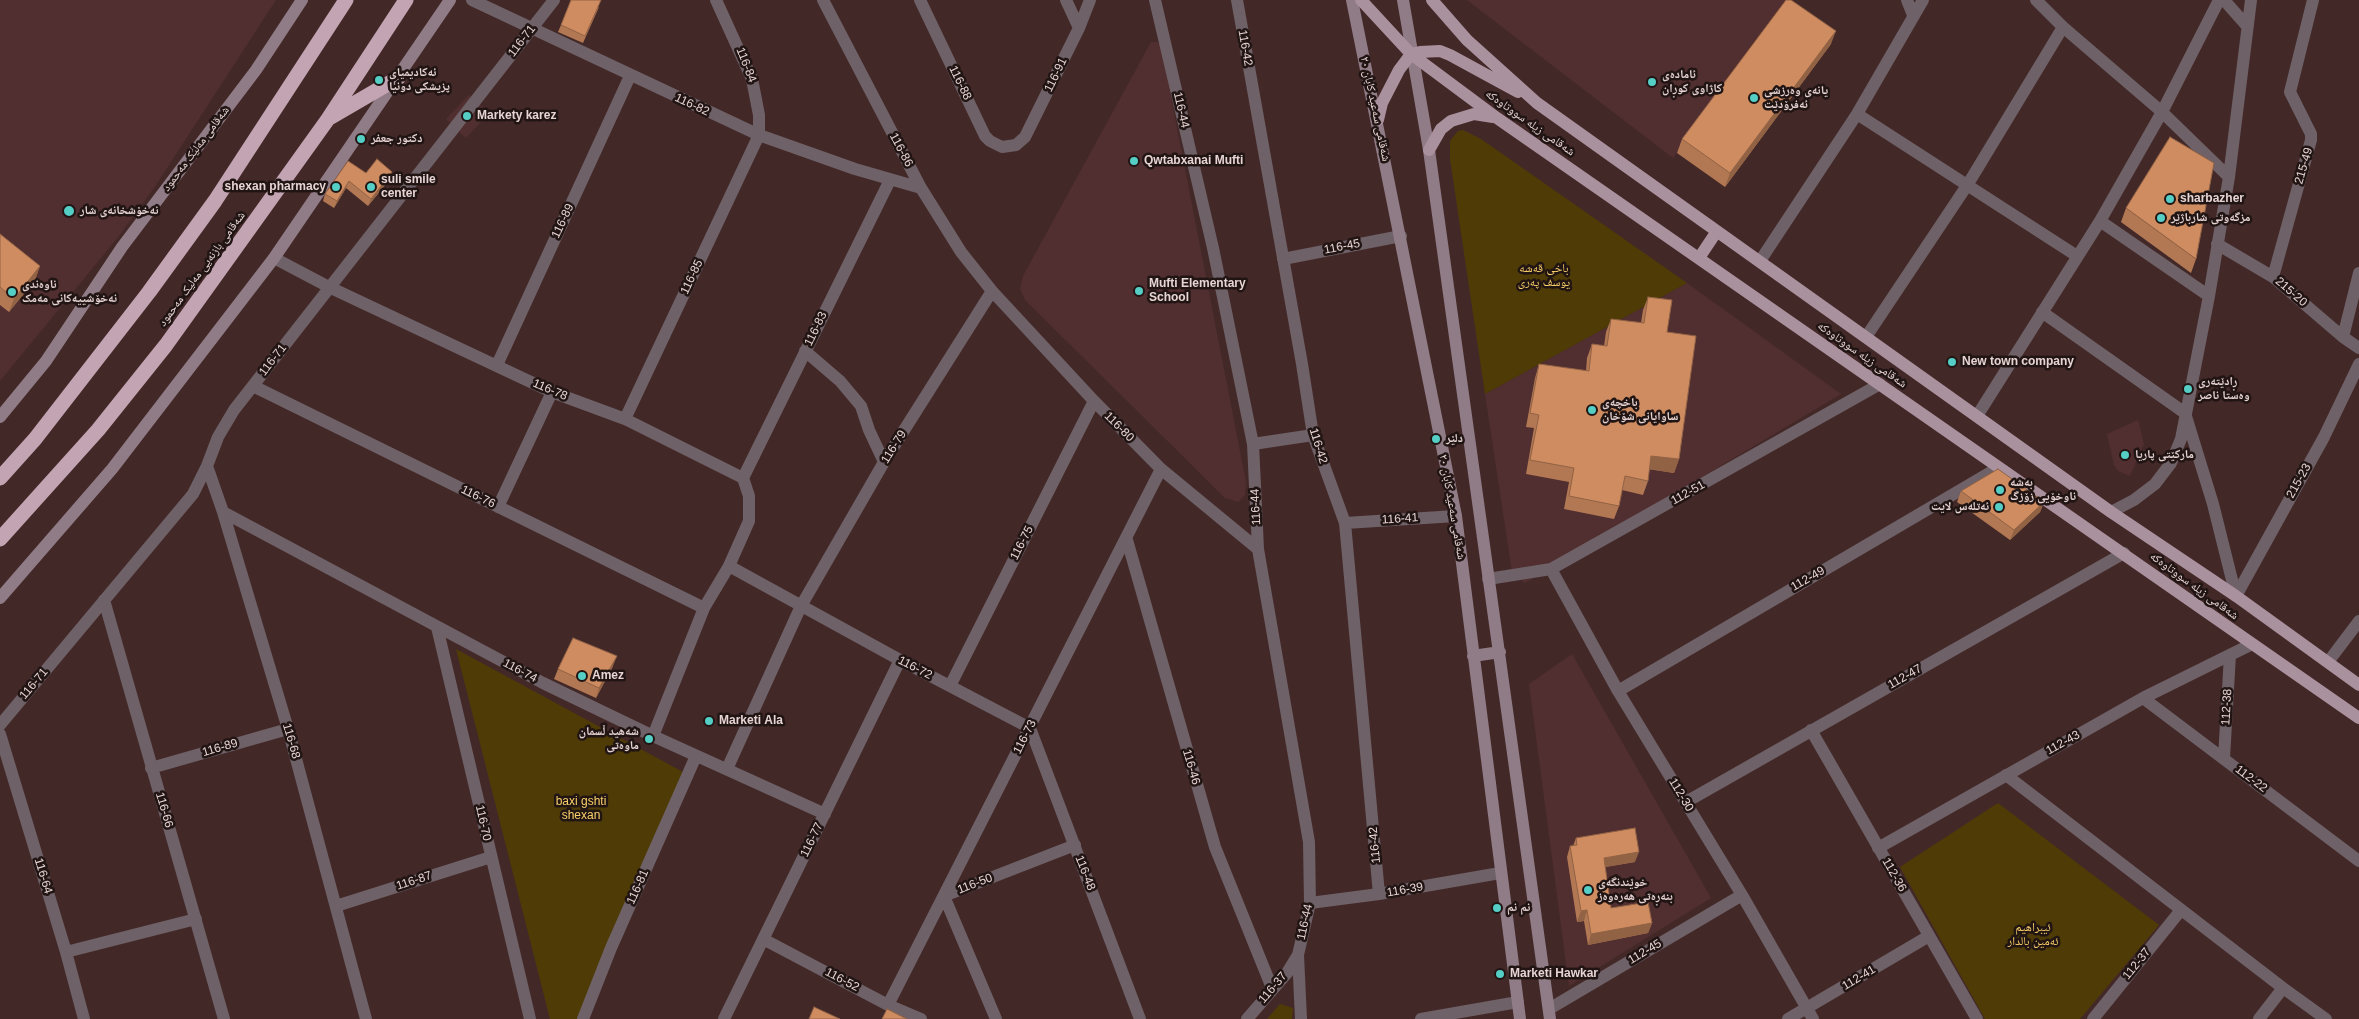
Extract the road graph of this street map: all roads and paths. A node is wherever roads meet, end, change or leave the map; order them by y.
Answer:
1 (302, 0) edge
2 (346, 0) edge
3 (406, 0) edge
4 (450, 0) edge
5 (472, 0) edge
6 (554, 0) edge
7 (716, 0) edge
8 (823, 0) edge
9 (920, 0) edge
10 (1066, 0) edge
11 (1090, 0) edge
12 (1155, 0) edge
13 (1237, 0) edge
14 (1352, 0) edge
15 (1361, 0) edge
16 (1403, 0) edge
17 (1432, 0) edge
18 (1907, 0) edge
19 (1923, 0) edge
20 (2036, 0) edge
21 (2219, 0) edge
22 (2224, 0) edge
23 (2250, 0) edge
24 (2314, 0) edge
25 (1912, 15) junction
26 (2063, 26) junction
27 (2247, 26) junction
28 (1079, 28) junction
29 (532, 30) junction
30 (1411, 54) junction
31 (630, 76) junction
32 (398, 78) junction
33 (1537, 103) junction
34 (2162, 112) junction
35 (1857, 114) junction
36 (1497, 118) junction
37 (328, 120) junction
38 (1378, 120) junction
39 (759, 135) junction
40 (1016, 145) joint
41 (1429, 150) junction
42 (2229, 177) junction
43 (890, 180) junction
44 (1968, 184) junction
45 (921, 188) junction
46 (2100, 221) junction
47 (1717, 230) junction
48 (1401, 236) junction
49 (2218, 244) junction
50 (2077, 256) junction
51 (274, 258) junction
52 (1699, 258) junction
53 (1283, 259) junction
54 (1760, 261) junction
55 (2359, 273) edge
56 (2273, 277) junction
57 (330, 288) junction
58 (992, 291) junction
59 (2209, 296) junction
60 (2042, 312) junction
61 (1866, 337) junction
62 (2343, 337) junction
63 (2359, 348) edge
64 (805, 351) junction
65 (2359, 364) edge
66 (497, 366) junction
67 (1880, 384) junction
68 (253, 386) junction
69 (552, 392) junction
70 (1094, 401) junction
71 (2185, 413) junction
72 (1977, 416) junction
73 (0, 418) edge
74 (625, 419) junction
75 (1313, 435) junction
76 (1253, 444) junction
77 (884, 462) junction
78 (207, 466) junction
79 (1998, 468) junction
80 (1161, 469) junction
81 (0, 478) edge
82 (743, 478) junction
83 (498, 507) junction
84 (224, 512) junction
85 (2111, 512) junction
86 (1456, 516) junction
87 (1345, 523) junction
88 (0, 539) edge
89 (1126, 540) junction
90 (1258, 549) junction
91 (2124, 553) junction
92 (728, 566) junction
93 (1551, 569) junction
94 (1488, 579) junction
95 (2236, 596) junction
96 (0, 598) edge
97 (104, 600) junction
98 (801, 606) junction
99 (704, 608) junction
100 (2359, 621) edge
101 (437, 627) junction
102 (2252, 644) junction
103 (1500, 652) junction
104 (2230, 655) junction
105 (1473, 656) junction
106 (900, 660) junction
107 (2328, 662) junction
108 (2359, 685) edge
109 (950, 686) junction
110 (1618, 691) junction
111 (2143, 698) junction
112 (2359, 718) edge
113 (0, 725) edge
114 (1030, 728) junction
115 (288, 729) junction
116 (1811, 730) junction
117 (0, 734) edge
118 (653, 736) junction
119 (696, 756) junction
120 (2224, 758) junction
121 (151, 768) junction
122 (727, 770) junction
123 (2006, 775) junction
124 (1686, 802) junction
125 (825, 814) junction
126 (1075, 845) junction
127 (1878, 848) junction
128 (492, 857) junction
129 (2359, 861) edge
130 (1500, 873) junction
131 (1379, 894) junction
132 (1742, 894) junction
133 (944, 896) junction
134 (1310, 903) junction
135 (336, 906) junction
136 (2181, 910) junction
137 (196, 919) junction
138 (1929, 936) junction
139 (763, 939) junction
140 (66, 952) junction
141 (1298, 955) junction
142 (1272, 988) junction
143 (2283, 988) junction
144 (1518, 1002) junction
145 (888, 1005) junction
146 (1549, 1014) edge
147 (1810, 1014) edge
148 (84, 1019) edge
149 (224, 1019) edge
150 (366, 1019) edge
151 (530, 1019) edge
152 (583, 1019) edge
153 (724, 1019) edge
154 (922, 1019) edge
155 (996, 1019) edge
156 (1140, 1019) edge
157 (1247, 1019) edge
158 (1300, 1019) edge
159 (1421, 1019) edge
160 (1520, 1019) edge
161 (1788, 1019) edge
162 (1977, 1019) edge
163 (2093, 1019) edge
164 (2259, 1019) edge
165 (2326, 1019) edge

1 - 73 main road, شەقامی مەلیک مەحمود
2 - 81 highway
3 - 37 highway, شەقامی بازنەیی مەلیک مەحمود
4 - 32 main road
5 - 29 street, 116-82
6 - 29 street, 116-71
7 - 39 street, 116-84
8 - 45 street, 116-86
9 - 40 street, 116-88
10 - 28 street
11 - 28 street, 116-91
12 - 76 street, 116-44
13 - 53 street, 116-42
14 - 38 main road, شەقامی سەعید کابان ٢٠
15 - 30 main road, شەقامی زیلە سووتاوەکە
16 - 30 main road, شەقامی سەعید کابان ٢٠
17 - 33 main road, شەقامی زیلە سووتاوەکە
18 - 25 street
19 - 25 street
20 - 26 street
21 - 34 street
22 - 27 street
23 - 27 street
24 - 56 street, 215-49
25 - 35 street
26 - 34 street
26 - 44 street
27 - 42 street
28 - 40 street, 116-91
29 - 31 street, 116-82
29 - 57 street, 116-71
30 - 33 main road
30 - 36 main road, شەقامی زیلە سووتاوەکە
30 - 38 main road
30 - 41 main road, شەقامی سەعید کابان ٢٠
31 - 39 street, 116-82
31 - 66 street, 116-89
32 - 37 highway
32 - 51 main road
33 - 47 main road, شەقامی زیلە سووتاوەکە
34 - 42 street
34 - 46 street
35 - 44 street
35 - 54 street
36 - 41 main road
36 - 52 main road, شەقامی زیلە سووتاوەکە
37 - 88 highway, شەقامی بازنەیی مەلیک مەحمود
38 - 48 main road, شەقامی سەعید کابان ٢٠
39 - 43 street, 116-82
39 - 74 street, 116-85
41 - 94 main road, شەقامی سەعید کابان ٢٠
42 - 49 street
43 - 45 street, 116-82
43 - 64 street, 116-83
44 - 50 street
44 - 61 street
45 - 58 street, 116-86
46 - 50 street
46 - 59 street
47 - 52 main road
47 - 54 main road, شەقامی زیلە سووتاوەکە
48 - 53 street, 116-45
48 - 86 main road, شەقامی سەعید کابان ٢٠
49 - 56 street, 215-20
49 - 59 street
50 - 60 street
51 - 57 street, 116-78
51 - 96 main road
52 - 67 main road, شەقامی زیلە سووتاوەکە
53 - 75 street, 116-42
54 - 61 main road, شەقامی زیلە سووتاوەکە
55 - 62 street
56 - 62 street, 215-20
57 - 66 street, 116-78
57 - 68 street, 116-71
58 - 70 street, 116-80
58 - 77 street, 116-79
59 - 71 street
60 - 71 street
60 - 72 street
61 - 72 main road, شەقامی زیلە سووتاوەکە
62 - 63 street, 215-20
64 - 77 street
64 - 82 street, 116-83
65 - 95 street, 215-23
66 - 69 street, 116-78
67 - 79 main road, شەقامی زیلە سووتاوەکە
67 - 93 street, 112-51
68 - 78 street, 116-71
68 - 83 street, 116-76
69 - 74 street, 116-78
69 - 83 street
70 - 80 street, 116-80
70 - 109 street, 116-75
71 - 85 street
71 - 95 street
72 - 85 main road, شەقامی زیلە سووتاوەکە
74 - 82 street, 116-78
75 - 76 street
75 - 87 street, 116-42
76 - 90 street, 116-44
77 - 98 street, 116-79
78 - 84 street, 116-68
78 - 97 street, 116-71
79 - 91 main road, شەقامی زیلە سووتاوەکە
79 - 110 street, 112-49
80 - 89 street, 116-73
80 - 90 street, 116-80
82 - 92 street
83 - 99 street, 116-76
84 - 101 street, 116-74
84 - 115 street, 116-68
85 - 95 main road, شەقامی زیلە سووتاوەکە
86 - 87 street, 116-41
86 - 105 main road, شەقامی سەعید کابان ٢٠
87 - 131 street, 116-42
89 - 114 street, 116-73
89 - 142 street, 116-46
90 - 134 street, 116-44
91 - 102 main road, شەقامی زیلە سووتاوەکە
91 - 116 street, 112-47
92 - 98 street
92 - 99 street
93 - 94 street, 112-51
93 - 110 street, 112-30
94 - 103 main road, شەقامی سەعید کابان ٢٠
95 - 107 main road, شەقامی زیلە سووتاوەکە
97 - 113 street, 116-71
97 - 121 street, 116-66
98 - 106 street, 116-72
98 - 122 street, 116-79
99 - 118 street
100 - 107 street
101 - 118 street, 116-74
101 - 128 street, 116-70
102 - 104 street, 112-43
102 - 112 main road, شەقامی زیلە سووتاوەکە
103 - 105 main road
103 - 146 main road, شەقامی سەعید کابان ٢٠
104 - 111 street, 112-43
104 - 120 street, 112-38
105 - 130 main road, شەقامی سەعید کابان ٢٠
106 - 109 street, 116-72
106 - 125 street, 116-77
107 - 108 main road, شەقامی زیلە سووتاوەکە
109 - 114 street, 116-72
110 - 124 street, 112-30
111 - 120 street, 112-22
111 - 123 street, 112-43
114 - 126 street, 116-48
114 - 133 street, 116-73
115 - 121 street, 116-89
115 - 135 street, 116-68
116 - 124 street, 112-47
116 - 127 street, 112-36
117 - 140 street, 116-64
118 - 119 street, 116-74
119 - 122 street, 116-74
119 - 152 street, 116-81
120 - 129 street, 112-22
121 - 137 street, 116-66
122 - 125 street, 116-74
123 - 127 street, 112-43
123 - 136 street
124 - 132 street, 112-30
125 - 139 street, 116-77
126 - 133 street, 116-50
126 - 156 street, 116-48
127 - 138 street, 112-36
128 - 135 street, 116-87
128 - 151 street, 116-70
130 - 131 street, 116-39
130 - 144 main road, شەقامی سەعید کابان ٢٠
131 - 134 street, 116-39
132 - 146 street, 112-45
132 - 147 street, 112-30
133 - 145 street, 116-73
133 - 155 street, 116-50
134 - 141 street, 116-44
135 - 150 street, 116-68
136 - 143 street
136 - 163 street, 112-37
137 - 140 street
137 - 149 street, 116-66
138 - 147 street, 112-41
138 - 162 street, 112-36
139 - 145 street, 116-52
139 - 153 street, 116-77
140 - 148 street, 116-64
141 - 142 street, 116-37
141 - 158 street, 116-44
142 - 157 street, 116-37
143 - 164 street
143 - 165 street
144 - 159 street
144 - 160 main road, شەقامی سەعید کابان ٢٠
145 - 154 street, 116-52
147 - 161 street, 112-41

